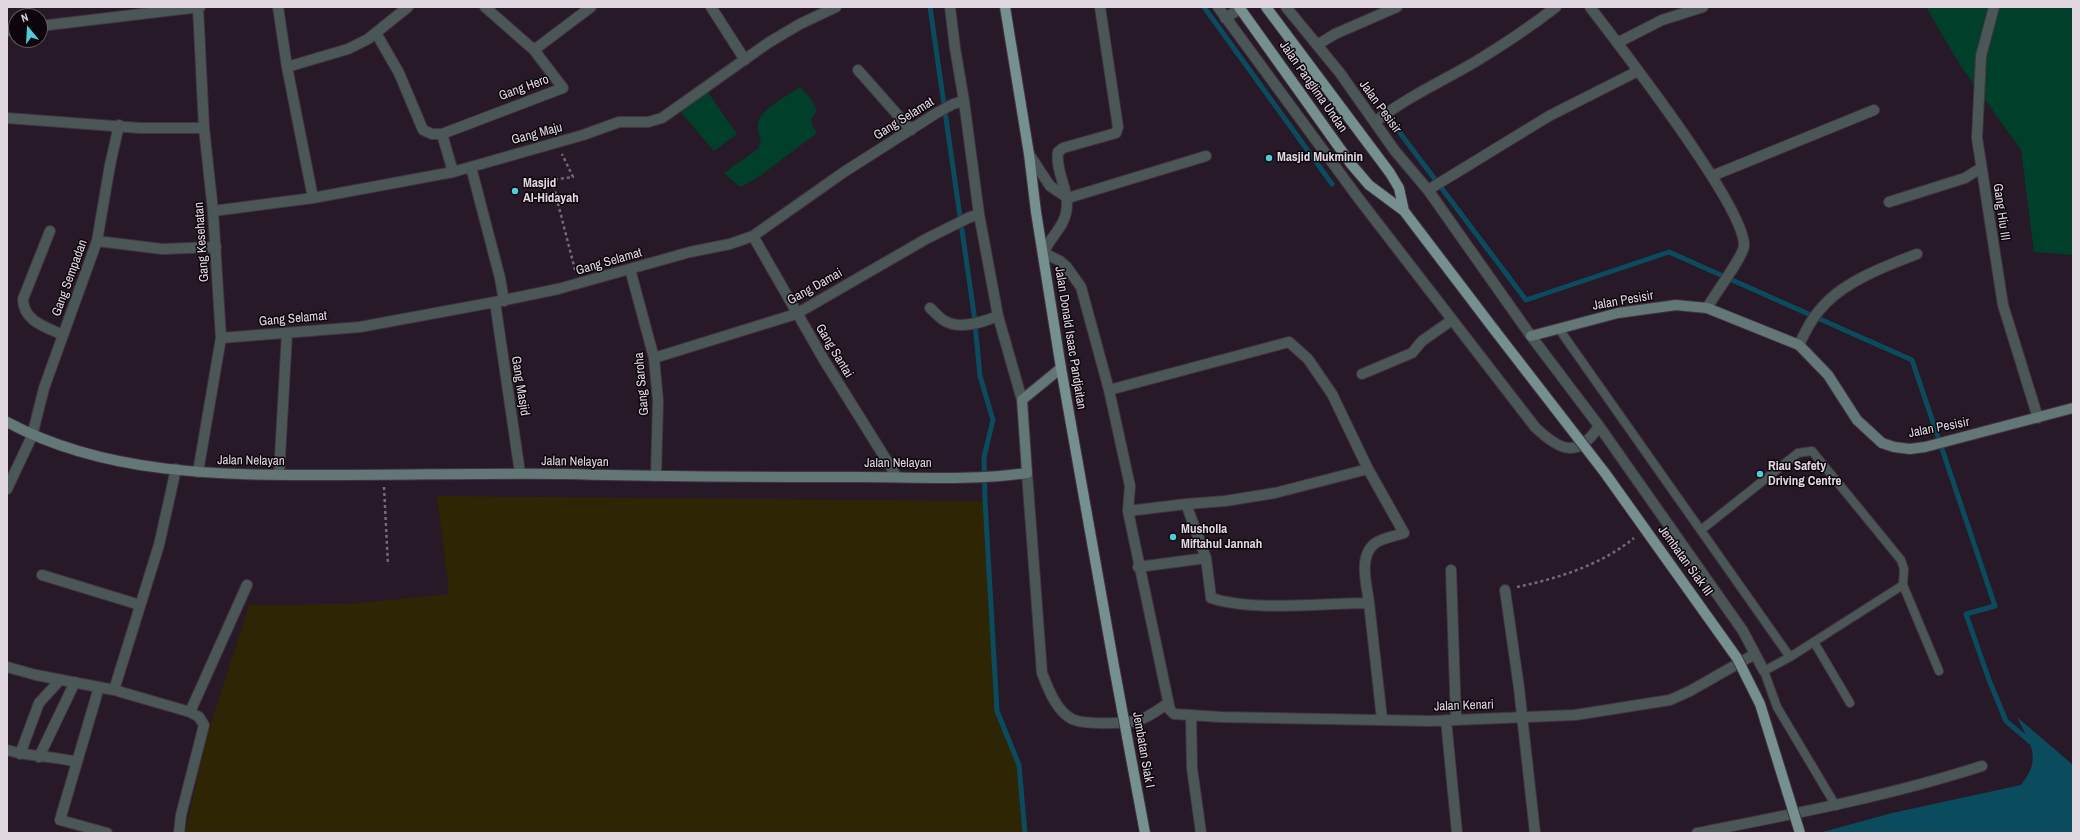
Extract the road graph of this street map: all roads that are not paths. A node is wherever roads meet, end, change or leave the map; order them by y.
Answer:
1 (199, 7) edge
2 (278, 7) edge
3 (408, 7) edge
4 (485, 7) edge
5 (591, 7) edge
6 (711, 7) edge
7 (836, 7) edge
8 (950, 7) edge
9 (1005, 7) edge
10 (1100, 7) edge
11 (1218, 7) edge
12 (1266, 7) edge
13 (1286, 7) edge
14 (1397, 7) edge
15 (1556, 7) edge
16 (1590, 7) edge
17 (1703, 7) edge
18 (1994, 7) edge
19 (1239, 8) edge
20 (1225, 18) junction
21 (48, 25) edge
22 (376, 33) junction
23 (1265, 41) junction
24 (1320, 44) junction
25 (1617, 44) junction
26 (534, 50) junction
27 (1250, 51) junction
28 (745, 60) junction
29 (287, 67) junction
30 (858, 70) dead end
31 (1638, 71) junction
32 (964, 101) junction
33 (1874, 110) dead end
34 (7, 118) edge
35 (1375, 122) junction
36 (120, 125) junction
37 (204, 128) junction
38 (911, 130) junction
39 (442, 134) junction
40 (1029, 154) junction
41 (1206, 156) dead end
42 (471, 167) junction
43 (1981, 168) junction
44 (452, 172) junction
45 (1712, 176) junction
46 (1431, 189) junction
47 (313, 198) junction
48 (1068, 198) junction
49 (1889, 202) dead end
50 (213, 211) junction
51 (1404, 211) junction
52 (979, 214) junction
53 (50, 230) dead end
54 (753, 236) junction
55 (97, 241) junction
56 (216, 247) junction
57 (1044, 254) junction
58 (1917, 254) dead end
59 (630, 269) junction
60 (499, 301) junction
61 (930, 308) dead end
62 (1707, 308) junction
63 (796, 314) junction
64 (998, 316) junction
65 (1452, 320) junction
66 (1559, 330) junction
67 (1496, 332) joint
68 (287, 333) junction
69 (62, 336) junction
70 (1531, 336) junction
71 (221, 338) junction
72 (1799, 345) junction
73 (654, 358) junction
74 (1061, 368) junction
75 (1362, 374) dead end
76 (1109, 390) junction
77 (1022, 400) junction
78 (2073, 408) edge
79 (2038, 418) junction
80 (7, 422) edge
81 (1599, 426) junction
82 (32, 436) junction
83 (176, 469) junction
84 (1368, 469) junction
85 (198, 472) junction
86 (520, 473) junction
87 (1027, 473) junction
88 (279, 475) junction
89 (656, 476) junction
90 (897, 477) junction
91 (7, 489) edge
92 (1186, 504) junction
93 (1128, 511) junction
94 (1701, 530) junction
95 (1206, 558) junction
96 (1138, 567) junction
97 (1451, 570) dead end
98 (42, 575) dead end
99 (247, 585) dead end
100 (1903, 585) junction
101 (1505, 590) road end
102 (1369, 603) junction
103 (140, 605) junction
104 (1814, 642) junction
105 (1755, 654) junction
106 (1790, 657) junction
107 (7, 667) edge
108 (1764, 671) junction
109 (1939, 671) dead end
110 (1115, 672) joint
111 (60, 680) junction
112 (75, 682) junction
113 (99, 687) junction
114 (114, 690) junction
115 (1168, 703) junction
116 (1850, 703) dead end
117 (190, 712) junction
118 (1191, 715) junction
119 (1522, 717) junction
120 (1382, 719) junction
121 (1451, 720) junction
122 (7, 750) edge
123 (20, 754) junction
124 (39, 757) junction
125 (77, 762) junction
126 (1982, 766) dead end
127 (1836, 806) junction
128 (106, 833) edge
129 (179, 833) edge
130 (1145, 833) edge
131 (1202, 833) edge
132 (1457, 833) edge
133 (1535, 833) edge
134 (1697, 833) edge
135 (1800, 833) edge

1 - 21 street
1 - 37 street, Gang Kesehatan
2 - 29 street
3 - 22 street
4 - 26 street
5 - 26 street
6 - 28 street
7 - 28 street, Gang Maju
8 - 32 street
9 - 40 main road, Jalan Donald Isaac Pandjaitan
10 - 48 street
11 - 20 street
12 - 51 main road, Jalan Panglima Undan
13 - 24 street, Jalan Pesisir
14 - 24 street
15 - 35 street
16 - 25 street
17 - 25 street
18 - 43 street, Gang Hiu III
19 - 20 street
19 - 23 main road, Jalan Panglima Undan
20 - 27 street
22 - 29 street
22 - 39 street
23 - 27 street
23 - 51 main road, Jalan Panglima Undan
24 - 35 street, Jalan Pesisir
25 - 31 street
26 - 39 street, Gang Hero
27 - 65 street
28 - 42 street, Gang Maju
29 - 47 street
30 - 38 street
31 - 45 street
31 - 46 street
32 - 38 street, Gang Selamat
32 - 52 street
33 - 45 street
34 - 36 street
35 - 46 street, Jalan Pesisir
36 - 37 street
36 - 55 street, Gang Sempadan
37 - 50 street, Gang Kesehatan
38 - 54 street, Gang Selamat
39 - 44 street
40 - 48 street
40 - 57 main road, Jalan Donald Isaac Pandjaitan
41 - 48 street
42 - 44 street, Gang Maju
42 - 60 street, Gang Masjid
43 - 49 street
43 - 79 street, Gang Hiu III
44 - 47 street, Gang Maju
45 - 62 street
46 - 70 street, Jalan Pesisir
47 - 50 street, Gang Maju
48 - 57 street
50 - 56 street, Gang Kesehatan
51 - 67 main road, Jalan Panglima Undan
52 - 63 street, Gang Damai
52 - 64 street
53 - 69 street
54 - 59 street, Gang Selamat
54 - 63 street, Gang Santai
55 - 56 street
55 - 69 street, Gang Sempadan
56 - 71 street, Gang Kesehatan
57 - 74 main road, Jalan Donald Isaac Pandjaitan
57 - 76 street
58 - 72 street
59 - 60 street, Gang Selamat
59 - 73 street, Gang Saroha
60 - 68 street, Gang Selamat
60 - 86 street, Gang Masjid
61 - 64 street
62 - 66 main road, Jalan Pesisir
62 - 72 main road, Jalan Pesisir
63 - 73 street, Gang Damai
63 - 90 street, Gang Santai
64 - 77 street
65 - 75 street
65 - 81 street
66 - 70 main road, Jalan Pesisir
66 - 94 lane
67 - 135 main road, Jembatan Siak III, bridge
68 - 71 street, Gang Selamat
68 - 88 street
69 - 82 street, Gang Sempadan
70 - 81 street
71 - 85 street, Gang Kesehatan
72 - 79 main road, Jalan Pesisir
73 - 89 street, Gang Saroha
74 - 77 main road
74 - 110 main road, Jalan Donald Isaac Pandjaitan
76 - 84 street
76 - 93 street
77 - 87 main road
78 - 79 main road, Jalan Pesisir
80 - 82 main road, Jalan Nelayan
81 - 105 street
82 - 83 main road, Jalan Nelayan
82 - 91 street, Gang Sempadan
83 - 85 main road, Jalan Nelayan
83 - 103 street
84 - 92 street
84 - 102 street
85 - 88 main road, Jalan Nelayan
86 - 88 main road, Jalan Nelayan
86 - 89 main road, Jalan Nelayan
87 - 90 main road, Jalan Nelayan
87 - 115 street
89 - 90 main road, Jalan Nelayan
92 - 93 street
92 - 95 street
93 - 96 street
94 - 100 lane
94 - 106 lane
95 - 96 street
95 - 102 street
96 - 115 street
97 - 121 street
98 - 103 street
99 - 117 street
100 - 104 lane
100 - 109 lane
101 - 119 street
102 - 120 street
103 - 114 street
104 - 106 lane
104 - 116 lane
105 - 108 street
105 - 119 street, Jalan Kenari
106 - 108 lane
107 - 111 street
108 - 127 lane
110 - 130 main road, Jembatan Siak I, bridge
111 - 112 street
111 - 123 street
112 - 113 street
112 - 124 street
113 - 114 street
113 - 125 street
114 - 117 street
115 - 118 street, Jalan Kenari
117 - 129 street
118 - 120 street, Jalan Kenari
118 - 131 street
119 - 121 street, Jalan Kenari
119 - 133 street
120 - 121 street, Jalan Kenari
121 - 132 street
122 - 123 street
123 - 124 street
124 - 125 street
125 - 128 street
126 - 127 street
127 - 134 street

